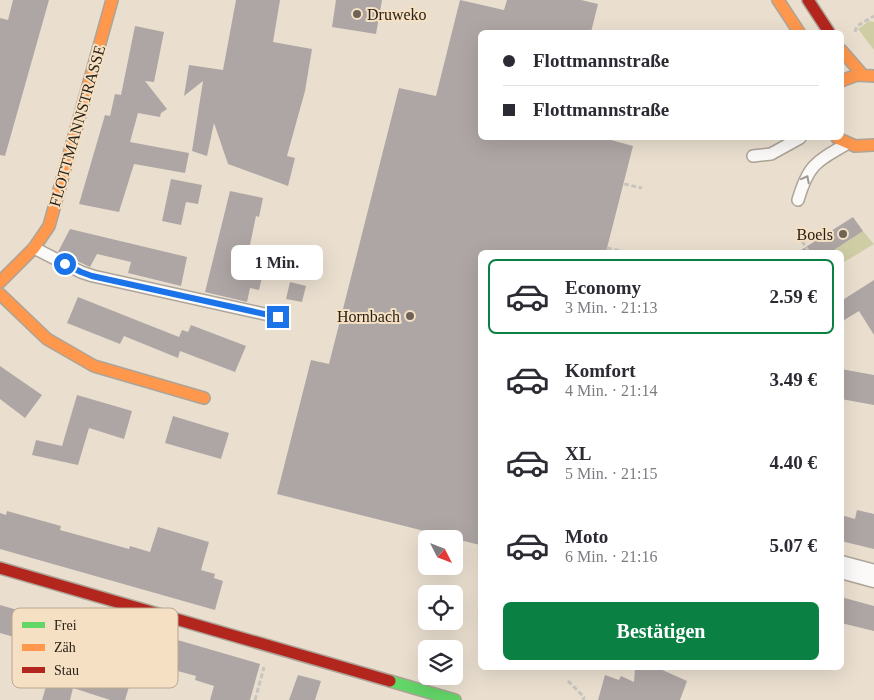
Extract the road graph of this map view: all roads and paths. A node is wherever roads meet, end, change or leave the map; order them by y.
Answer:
1 (112, 0) edge
2 (778, 0) edge
3 (808, 0) edge
4 (874, 16) edge
5 (798, 30) edge
6 (828, 30) edge
7 (853, 37) dead end
8 (844, 53) edge
9 (862, 74) junction
10 (874, 76) edge
11 (844, 80) edge
12 (796, 140) edge
13 (842, 141) edge
14 (873, 147) edge
15 (753, 156) dead end
16 (624, 184) dead end
17 (642, 188) dead end
18 (798, 200) dead end
19 (802, 241) dead end
20 (34, 248) junction
21 (608, 248) dead end
22 (617, 250) edge
23 (808, 250) edge
24 (0, 282) edge
25 (0, 294) edge
26 (278, 317) dead end
27 (204, 398) dead end
28 (0, 568) edge
29 (844, 568) edge
30 (874, 576) edge
31 (136, 608) edge
32 (178, 621) edge
33 (270, 647) junction
34 (568, 681) dead end
35 (416, 695) edge
36 (255, 700) edge
37 (455, 700) edge
38 (583, 700) edge

1 - 20 street, FLOTTMANNSTRASSE
2 - 5 street
3 - 6 street
4 - 7 path
8 - 9 street
9 - 10 street
9 - 11 street
12 - 15 lane
13 - 14 street
18 -> 13 lane
16 - 17 path
19 - 23 path
20 - 24 street, FLOTTMANNSTRASSE
20 - 26 lane
21 - 22 path
25 - 27 street
28 - 31 street
29 - 30 street
32 - 33 street
33 - 35 street
33 - 36 path
34 - 38 path
35 - 37 street

